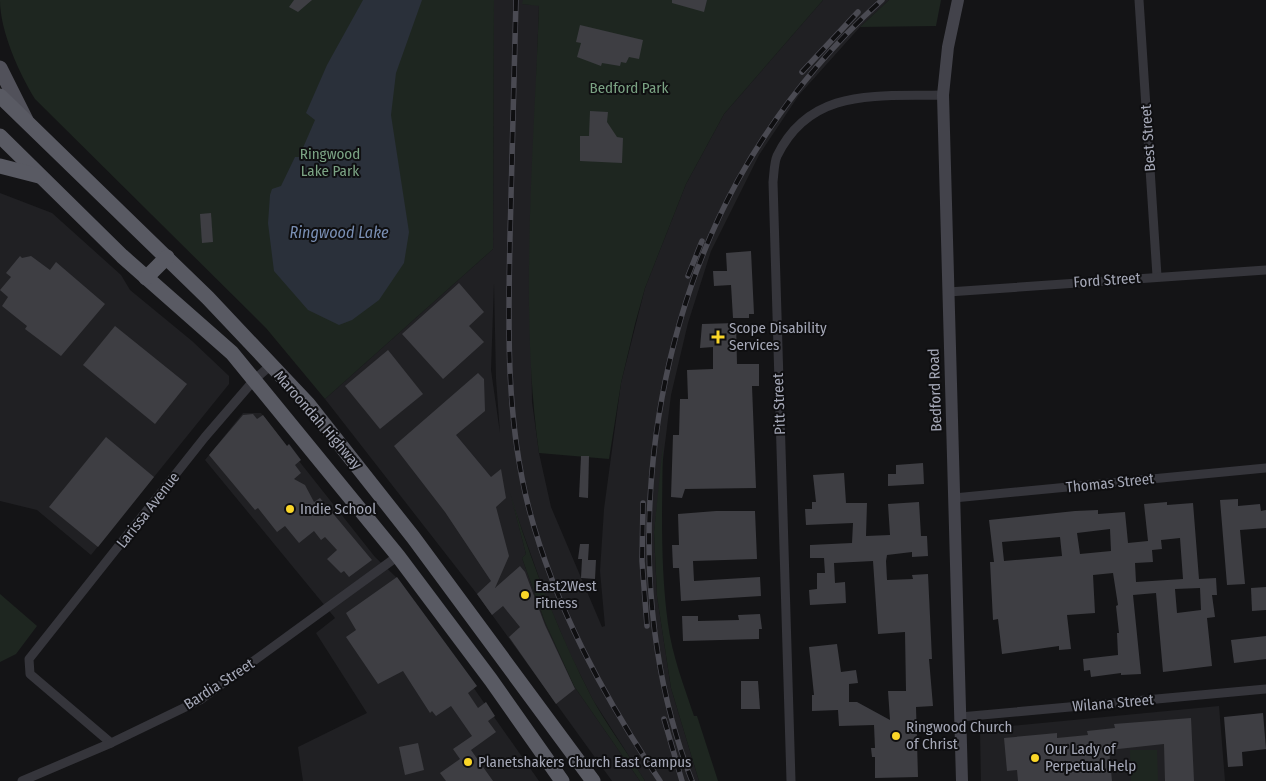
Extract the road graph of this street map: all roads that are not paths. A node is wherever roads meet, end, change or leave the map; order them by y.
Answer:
1 (958, 0) edge
2 (1139, 0) edge
3 (0, 68) edge
4 (942, 95) junction
5 (0, 96) edge
6 (26, 120) junction
7 (0, 136) edge
8 (0, 166) edge
9 (40, 177) junction
10 (167, 257) junction
11 (1266, 270) edge
12 (1157, 276) junction
13 (146, 278) junction
14 (948, 292) junction
15 (271, 365) junction
16 (254, 379) junction
17 (1266, 468) edge
18 (954, 498) junction
19 (398, 556) junction
20 (1266, 689) edge
21 (528, 692) junction
22 (509, 706) junction
23 (960, 717) junction
24 (111, 743) junction
25 (22, 781) edge
26 (562, 781) edge
27 (594, 781) edge
28 (791, 781) edge
29 (962, 781) edge

1 - 4 main road, Bedford Road
2 - 12 street, Best Street
3 - 6 main road
4 - 14 main road, Bedford Road
4 - 28 street, Pitt Street
5 - 6 highway, Maroondah Highway
6 - 10 highway, Maroondah Highway
7 - 9 highway, Maroondah Highway
8 - 9 highway
9 - 13 highway, Maroondah Highway
10 - 13 highway
10 - 15 highway, Maroondah Highway
11 - 12 street, Ford Street
12 - 14 street, Ford Street
13 - 16 highway, Maroondah Highway
14 - 18 main road, Bedford Road
15 - 16 street, Larissa Avenue
15 - 21 highway, Maroondah Highway
16 - 19 highway, Maroondah Highway
16 - 24 street, Larissa Avenue
17 - 18 street, Thomas Street
18 - 23 main road, Bedford Road
19 - 22 highway, Maroondah Highway
19 - 24 street, Bardia Street
20 - 23 street, Wilana Street
21 - 22 highway
21 - 27 highway, Maroondah Highway
22 - 26 highway, Maroondah Highway
23 - 29 main road, Bedford Road
24 - 25 street, Bardia Street

